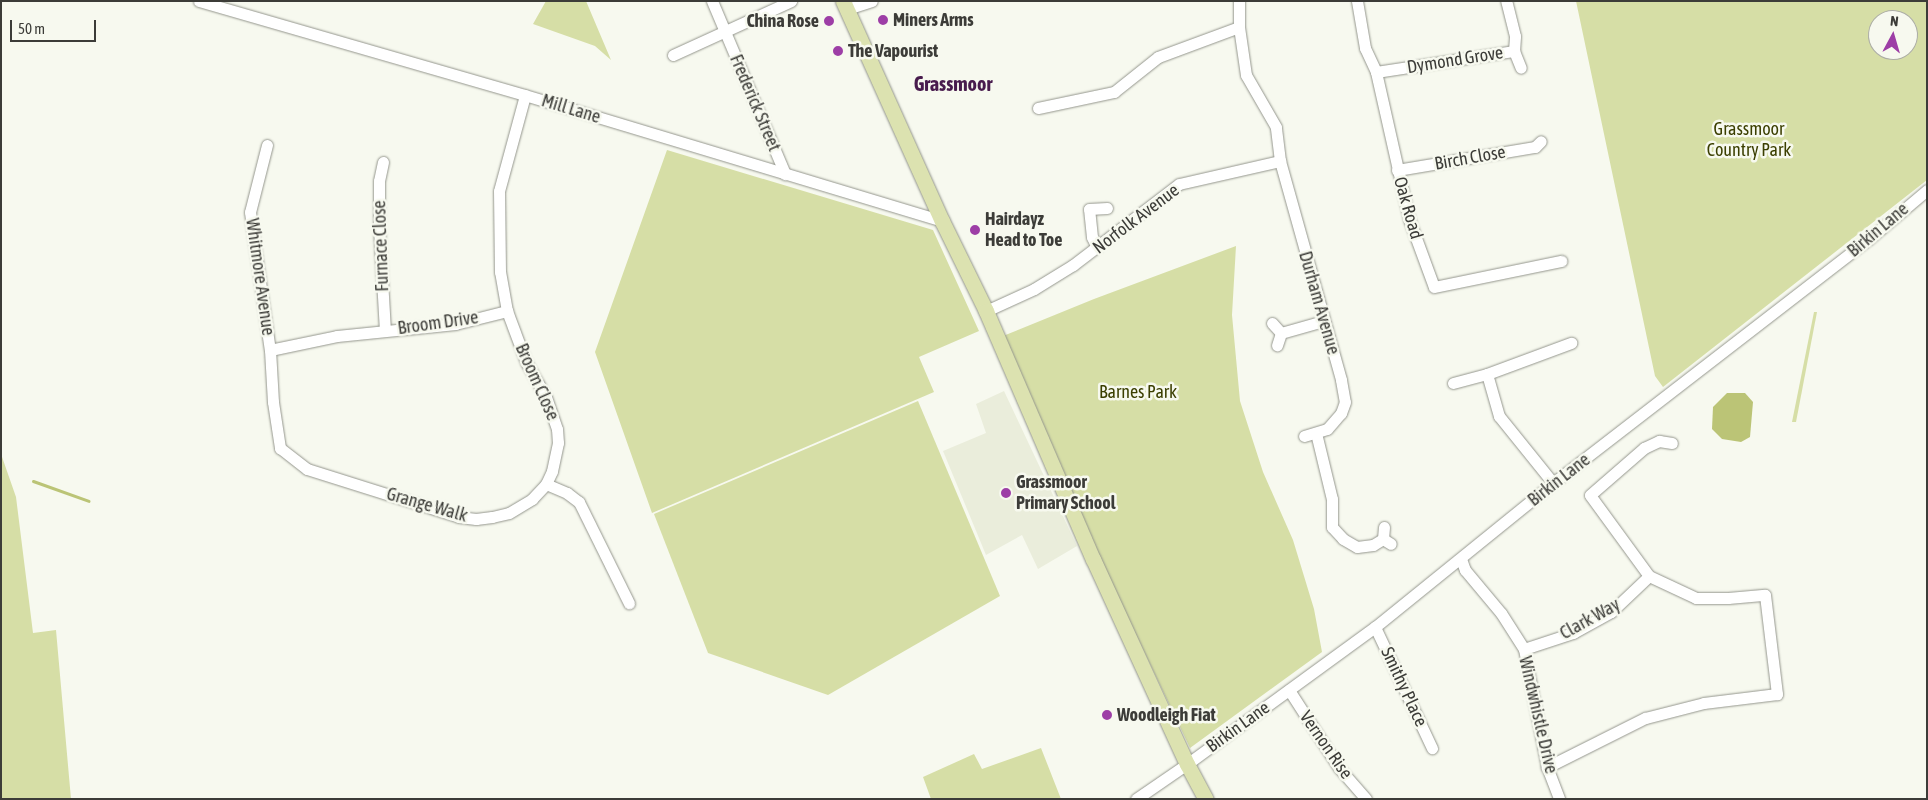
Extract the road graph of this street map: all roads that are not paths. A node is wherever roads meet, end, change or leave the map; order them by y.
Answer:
1 (199, 1) edge
2 (712, 1) edge
3 (791, 1) edge
4 (872, 1) edge
5 (1239, 1) edge
6 (1357, 1) edge
7 (1506, 1) edge
8 (845, 5) edge
9 (1239, 27) junction
10 (725, 33) junction
11 (1514, 51) junction
12 (673, 55) dead end
13 (1521, 68) dead end
14 (1376, 72) junction
15 (526, 95) junction
16 (1038, 108) dead end
17 (1542, 140) dead end
18 (267, 145) dead end
19 (1280, 161) junction
20 (383, 162) dead end
21 (1397, 170) junction
22 (785, 174) junction
23 (1927, 190) edge
24 (1107, 208) dead end
25 (942, 221) junction
26 (1097, 246) junction
27 (1561, 261) dead end
28 (507, 310) junction
29 (986, 311) junction
30 (1323, 321) junction
31 (1272, 323) dead end
32 (385, 330) junction
33 (1281, 332) junction
34 (1571, 343) dead end
35 (1277, 345) dead end
36 (270, 350) junction
37 (1487, 374) junction
38 (1453, 383) dead end
39 (1316, 433) junction
40 (1304, 436) dead end
41 (1672, 443) dead end
42 (1553, 483) junction
43 (546, 484) junction
44 (1384, 527) dead end
45 (1460, 560) junction
46 (1649, 576) junction
47 (617, 580) junction
48 (613, 593) dead end
49 (629, 603) dead end
50 (1376, 627) junction
51 (1524, 650) junction
52 (1289, 690) junction
53 (1432, 748) dead end
54 (1187, 764) junction
55 (1548, 767) junction
56 (1136, 799) edge
57 (1206, 799) edge
58 (1366, 799) edge
59 (1558, 799) edge

1 - 15 street, Mill Lane
2 - 10 street, Frederick Street
3 - 10 street
4 - 8 street
5 - 9 street
6 - 14 street, Oak Road
7 - 11 street, Dymond Grove
8 - 25 main road
9 - 16 street
9 - 19 street
10 - 12 street
10 - 22 street, Frederick Street
11 - 13 street
11 - 14 street, Dymond Grove
14 - 21 street, Oak Road
15 - 22 street, Mill Lane
15 - 28 street
17 - 21 street, Birch Close
18 - 36 street, Whitmore Avenue
19 - 26 street, Norfolk Avenue
19 - 30 street, Durham Avenue
20 - 32 street, Furnace Close
21 - 27 street, Oak Road
22 - 25 street, Mill Lane
23 - 42 street, Birkin Lane
24 - 26 street
25 - 29 main road
26 - 29 street, Norfolk Avenue
28 - 32 street, Broom Drive
28 - 43 street, Broom Close
29 - 54 main road
30 - 33 street
30 - 39 street, Durham Avenue
31 - 33 street
32 - 36 street, Broom Drive
33 - 35 street
34 - 37 street
36 - 43 street, Grange Walk
37 - 38 street
37 - 42 street
39 - 40 street, Durham Avenue
39 - 44 street
41 - 46 street
42 - 45 street, Birkin Lane
43 - 47 street
45 - 50 street, Birkin Lane
45 - 51 street, Windwhistle Drive
46 - 51 street, Clark Way
46 - 55 street
47 - 48 street
47 - 49 street
50 - 52 street, Birkin Lane
50 - 53 street, Smithy Place
51 - 55 street, Windwhistle Drive
52 - 54 street, Birkin Lane
52 - 58 street, Vernon Rise
54 - 56 street, Birkin Lane
54 - 57 main road
55 - 59 street, Windwhistle Drive

